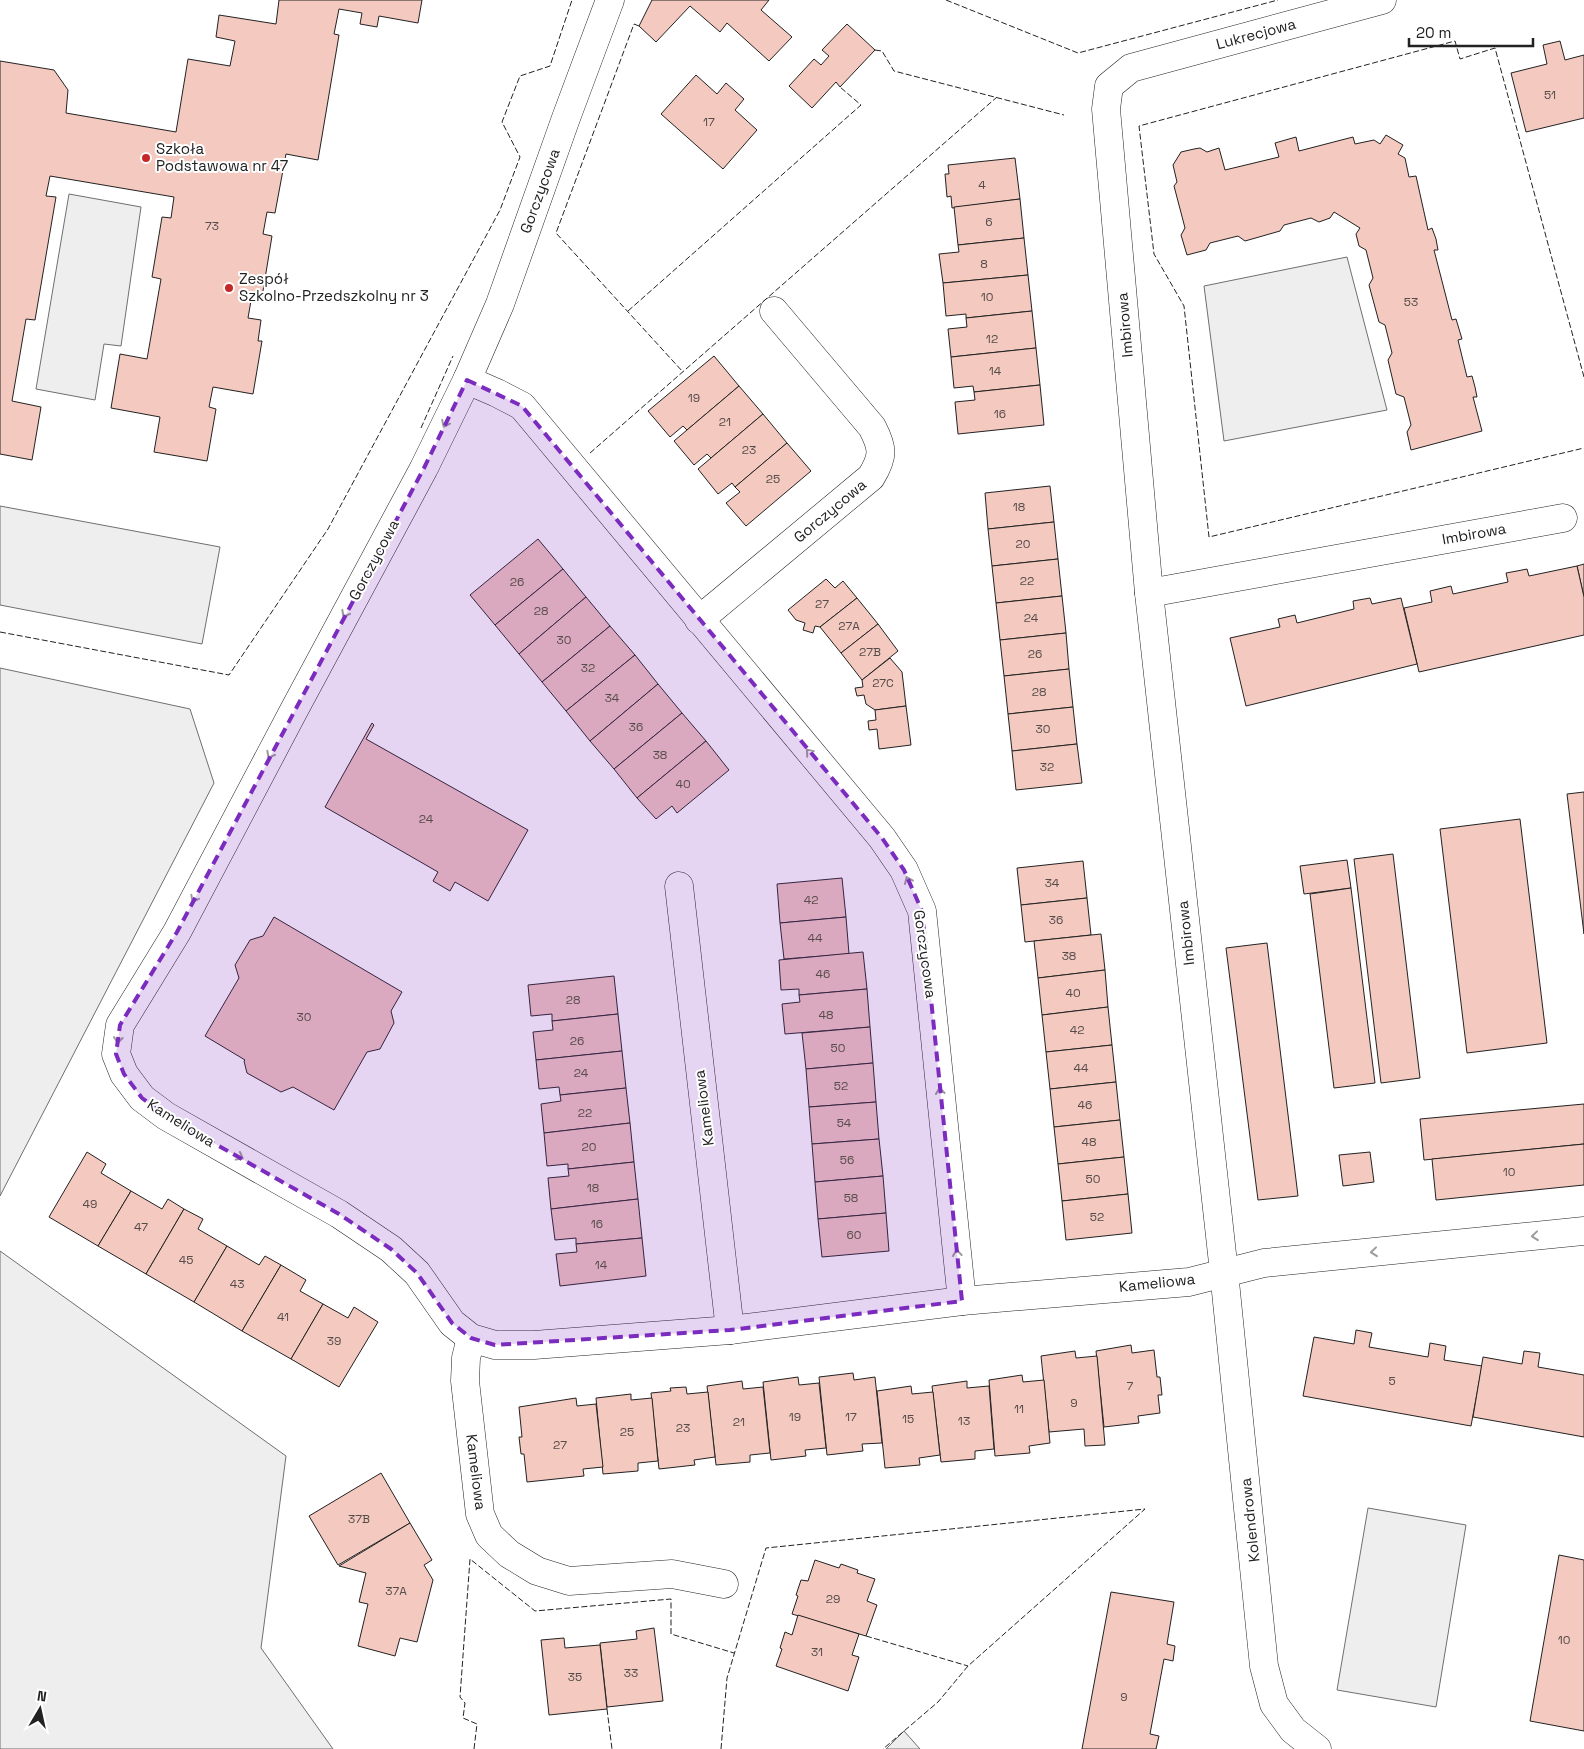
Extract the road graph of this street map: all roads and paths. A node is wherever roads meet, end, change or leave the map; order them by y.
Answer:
1 (610, 0) edge
2 (1382, 0) edge
3 (1131, 68) joint
4 (774, 311) dead end
5 (466, 380) junction
6 (1563, 518) dead end
7 (1149, 593) junction
8 (699, 620) junction
9 (293, 712) joint
10 (679, 886) dead end
11 (1584, 1231) edge
12 (1224, 1272) junction
13 (962, 1301) junction
14 (462, 1330) junction
15 (730, 1330) junction
16 (724, 1584) dead end
17 (1317, 1749) edge

1 - 5 street, Gorczycowa
2 - 3 street, Lukrecjowa
3 - 7 street, Imbirowa
4 - 8 street, Gorczycowa
5 - 8 street, Gorczycowa
5 -> 9 street, Gorczycowa
6 - 7 street, Imbirowa
7 - 12 street, Imbirowa
13 -> 8 street, Gorczycowa
9 -> 14 street, Kameliowa
10 - 15 street, Kameliowa
11 -> 12 street, Kameliowa
12 - 13 street, Kameliowa
12 - 17 street, Kolendrowa
13 - 15 street, Kameliowa
14 - 15 street, Kameliowa
14 - 16 street, Kameliowa

